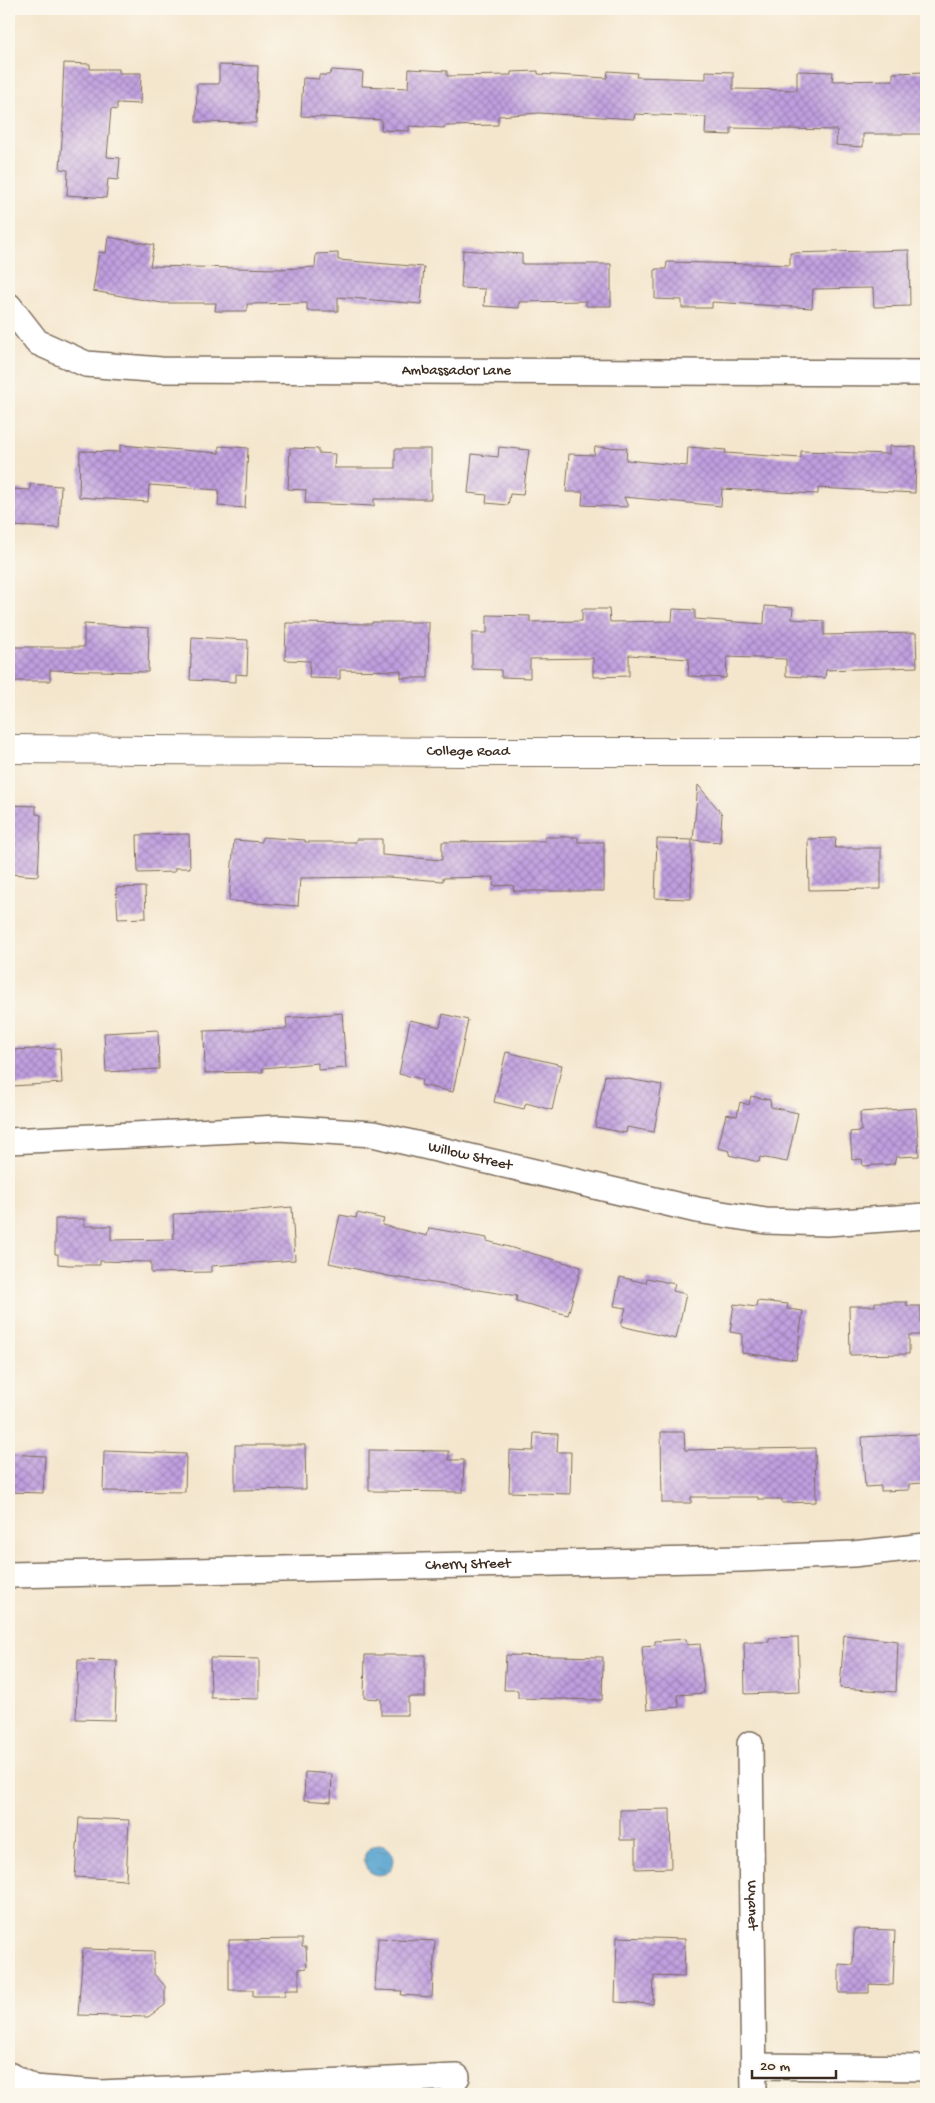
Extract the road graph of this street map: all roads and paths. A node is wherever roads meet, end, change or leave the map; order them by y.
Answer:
1 (9, 306) edge
2 (926, 373) edge
3 (9, 749) edge
4 (926, 752) edge
5 (9, 1141) edge
6 (926, 1216) edge
7 (926, 1546) edge
8 (9, 1575) edge
9 (750, 1744) dead end
10 (754, 2066) junction
11 (926, 2068) edge
12 (9, 2075) edge
13 (457, 2077) dead end
14 (754, 2094) edge

1 - 2 street, Ambassador Lane
3 - 4 street, College Road
5 - 6 street, Willow Street
7 - 8 street, Cherry Street
9 - 10 street, Wyanet
10 - 11 street
10 - 14 street, Wyanet
12 - 13 street

